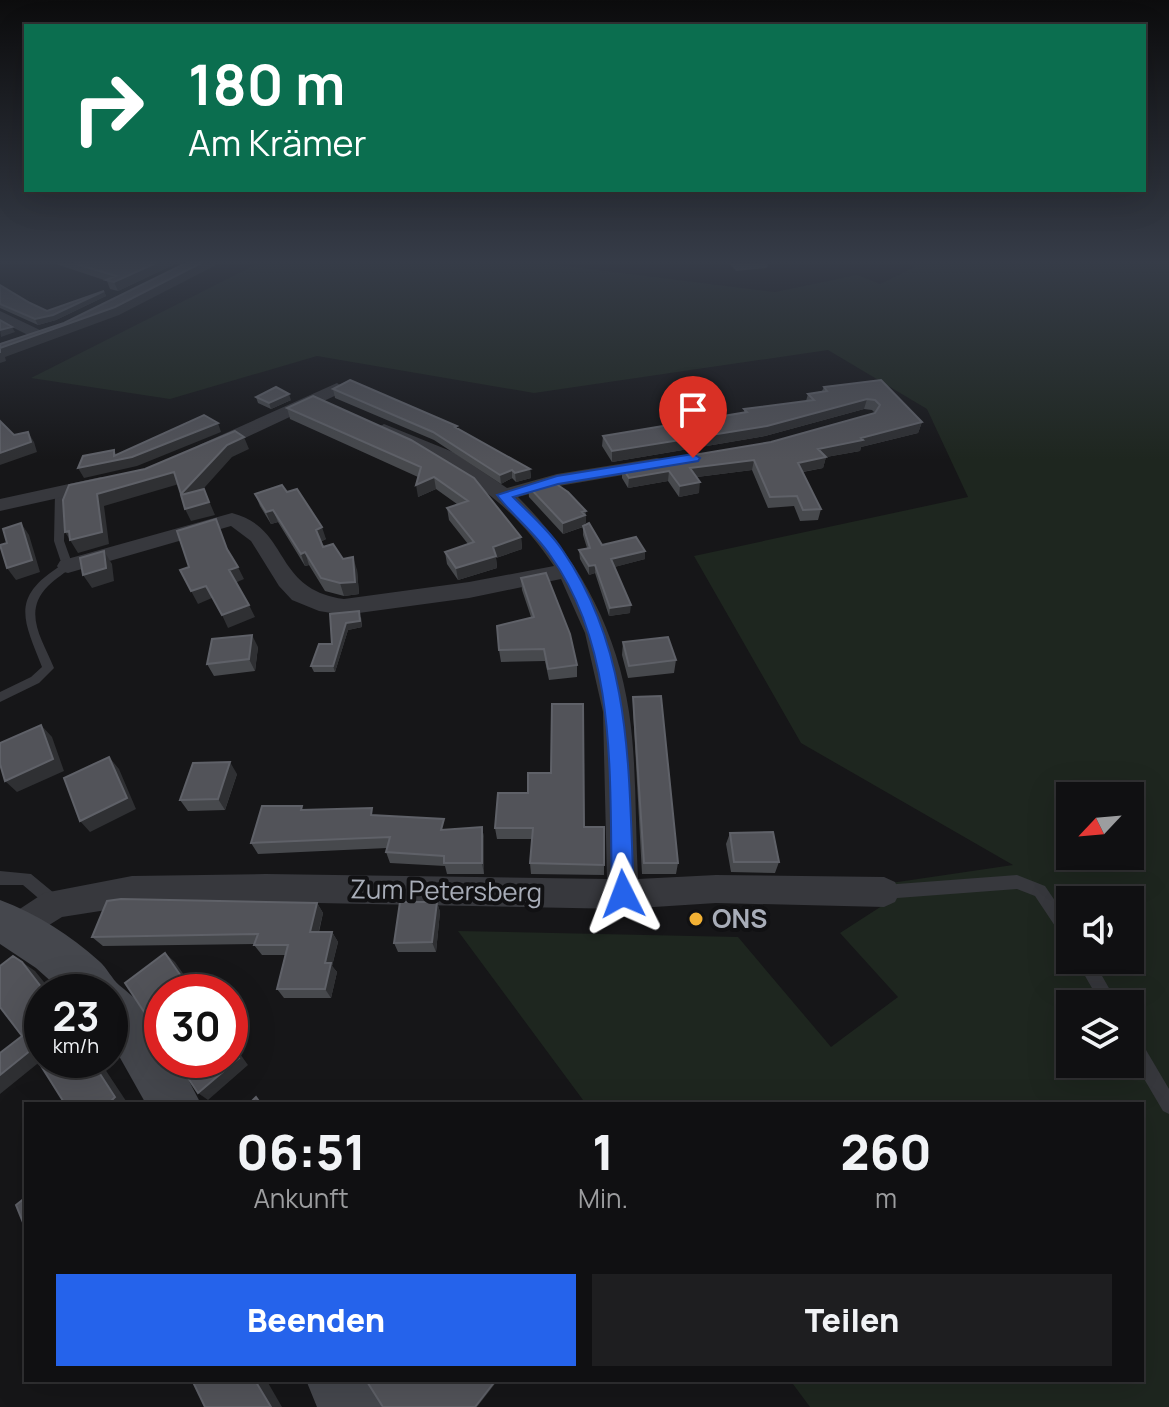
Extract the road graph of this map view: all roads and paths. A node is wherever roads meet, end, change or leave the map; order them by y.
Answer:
1 (35, 329) edge
2 (12, 342) edge
3 (337, 388) edge
4 (315, 398) junction
5 (340, 409) edge
6 (367, 421) edge
7 (187, 458) edge
8 (679, 460) edge
9 (116, 480) edge
10 (60, 493) junction
11 (504, 495) junction
12 (0, 505) edge
13 (68, 566) junction
14 (568, 570) junction
15 (0, 697) edge
16 (0, 878) edge
17 (884, 892) joint
18 (623, 894) junction
19 (55, 903) junction
20 (1056, 915) edge
21 (8, 925) edge
22 (79, 974) edge
23 (128, 1024) edge
24 (1144, 1063) edge
25 (174, 1102) edge
26 (1169, 1105) edge
27 (338, 1382) edge
28 (353, 1407) edge

1 - 2 street
3 - 4 street
4 - 5 street
4 - 7 street
6 - 11 street
8 - 11 street
9 - 10 street
10 - 12 street
10 - 13 lane
11 - 14 street
13 - 14 street
13 - 15 lane
14 - 18 street
16 - 19 lane
17 - 18 street, Zum Petersberg
17 - 20 lane
18 - 19 street, Zum Petersberg
19 - 21 street, Zum Petersberg
21 - 22 main road
23 - 25 main road
24 - 26 lane
27 - 28 main road

